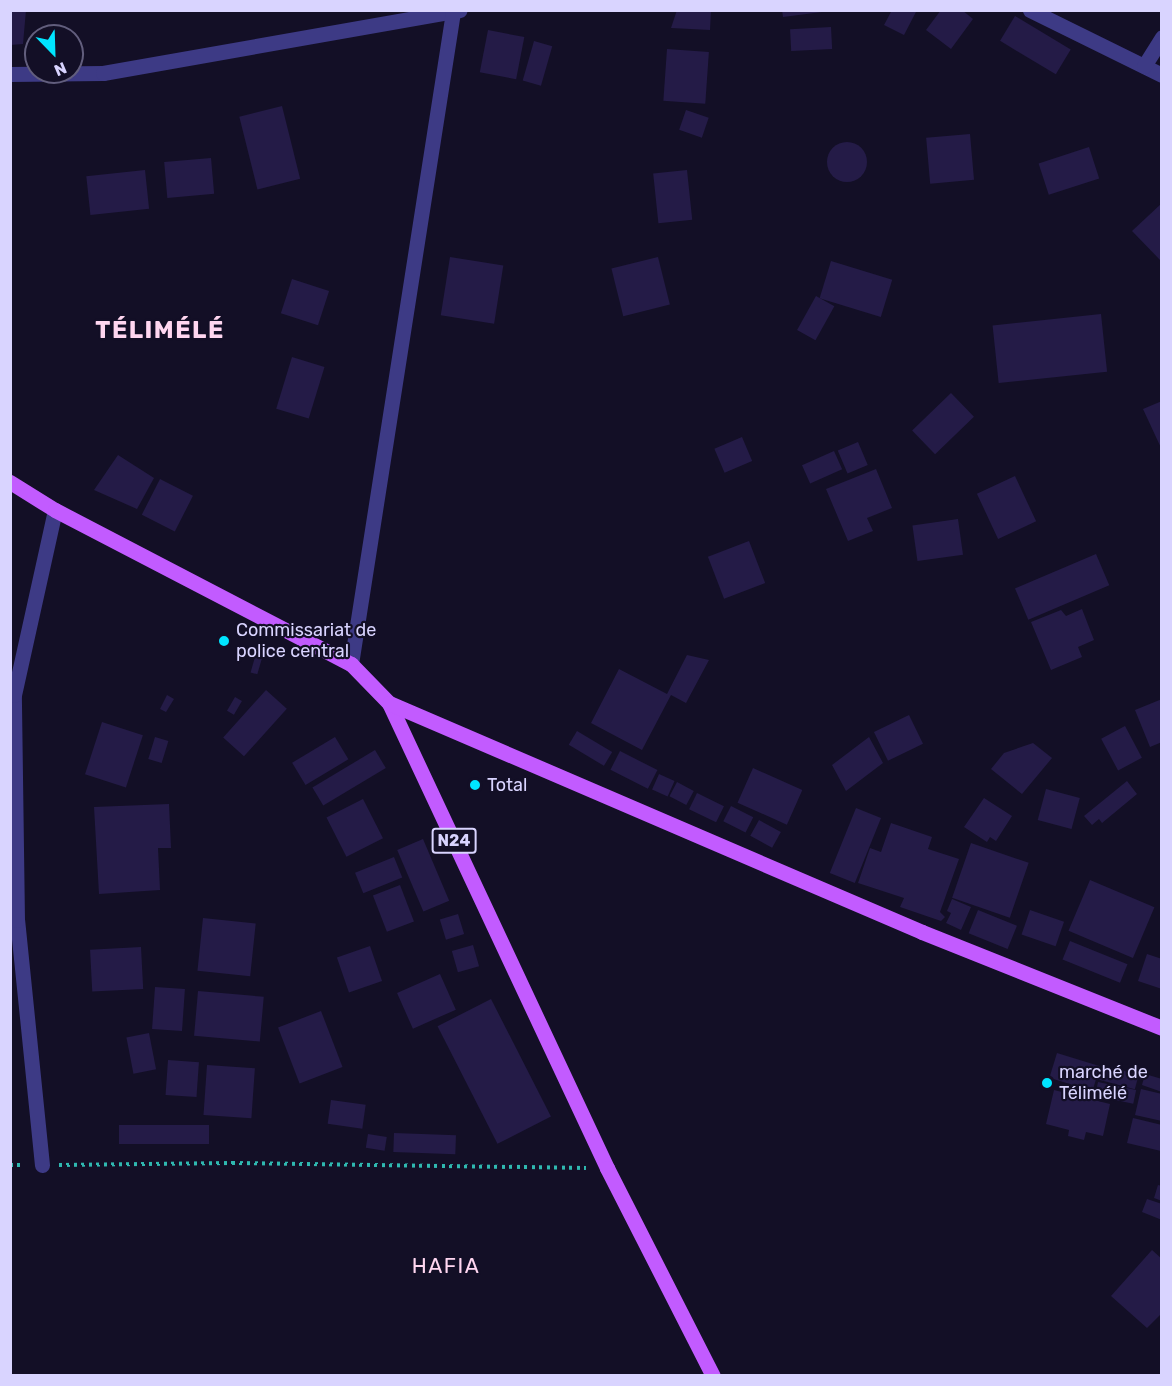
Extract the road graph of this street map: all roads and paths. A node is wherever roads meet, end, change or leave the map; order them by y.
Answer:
1 (1030, 10) edge
2 (456, 11) edge
3 (1161, 37) edge
4 (1144, 66) junction
5 (10, 74) edge
6 (1161, 75) edge
7 (10, 482) edge
8 (55, 510) junction
9 (351, 664) junction
10 (389, 703) junction
11 (1161, 1028) edge
12 (10, 1165) edge
13 (42, 1165) junction
14 (607, 1168) junction
15 (713, 1376) edge

1 - 4 street
2 - 5 street
2 - 9 street
3 - 4 street
4 - 6 street
7 - 8 main road, N24
8 - 9 main road, N24
8 - 13 street
9 - 10 main road, N24
10 - 11 main road
10 - 14 main road, N24
12 - 13 path
13 - 14 path
14 - 15 main road, N24

